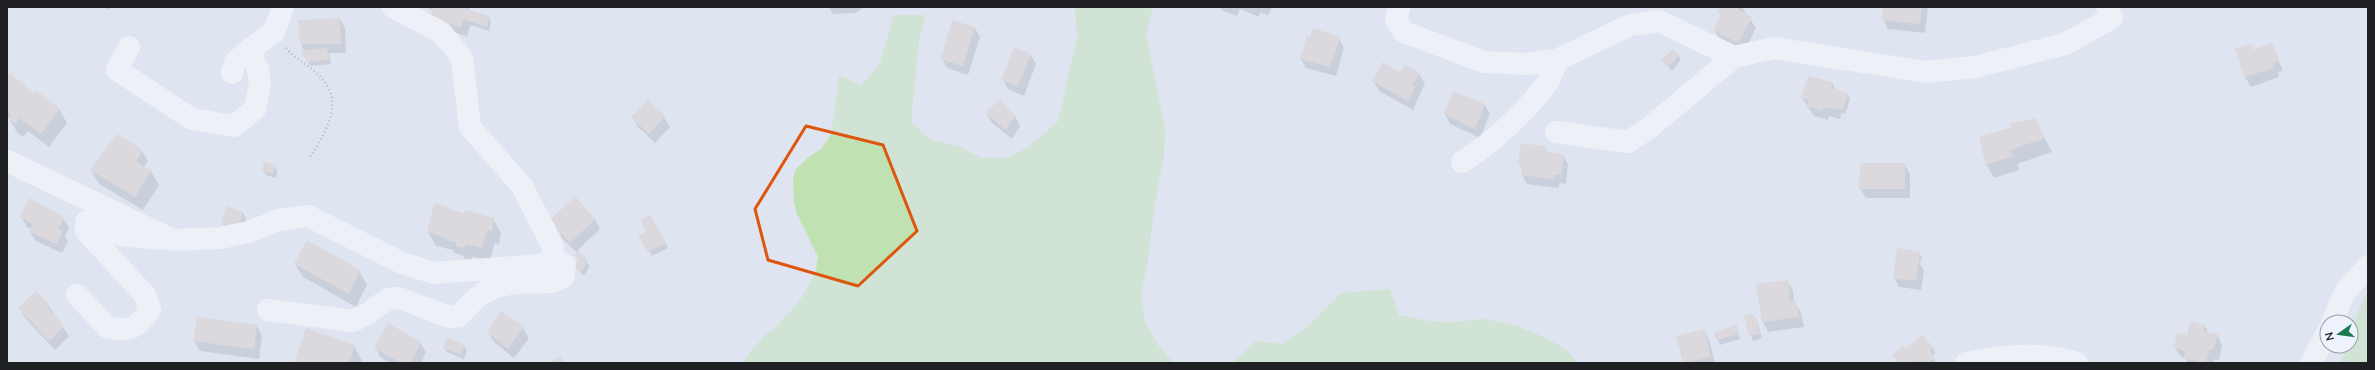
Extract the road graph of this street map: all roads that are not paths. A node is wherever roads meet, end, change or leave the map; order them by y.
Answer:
1 (283, 7) edge
2 (393, 7) edge
3 (1399, 7) edge
4 (2107, 7) edge
5 (129, 47) dead end
6 (249, 50) junction
7 (1734, 58) junction
8 (1557, 60) junction
9 (232, 73) dead end
10 (1556, 132) dead end
11 (7, 161) edge
12 (1462, 162) dead end
13 (173, 240) junction
14 (553, 258) junction
15 (2368, 266) edge
16 (77, 295) dead end
17 (268, 310) dead end
18 (2335, 314) edge
19 (2319, 352) edge
20 (1966, 363) edge
21 (2077, 363) edge
22 (2311, 363) edge

1 - 6 street
2 - 14 street
3 - 8 street
4 - 7 street
5 - 6 street
6 - 9 street
7 - 8 street
7 - 10 street
8 - 12 street
11 - 13 street
13 - 14 street
13 - 16 street
14 - 17 street
15 - 18 street
19 - 22 street
20 - 21 street

